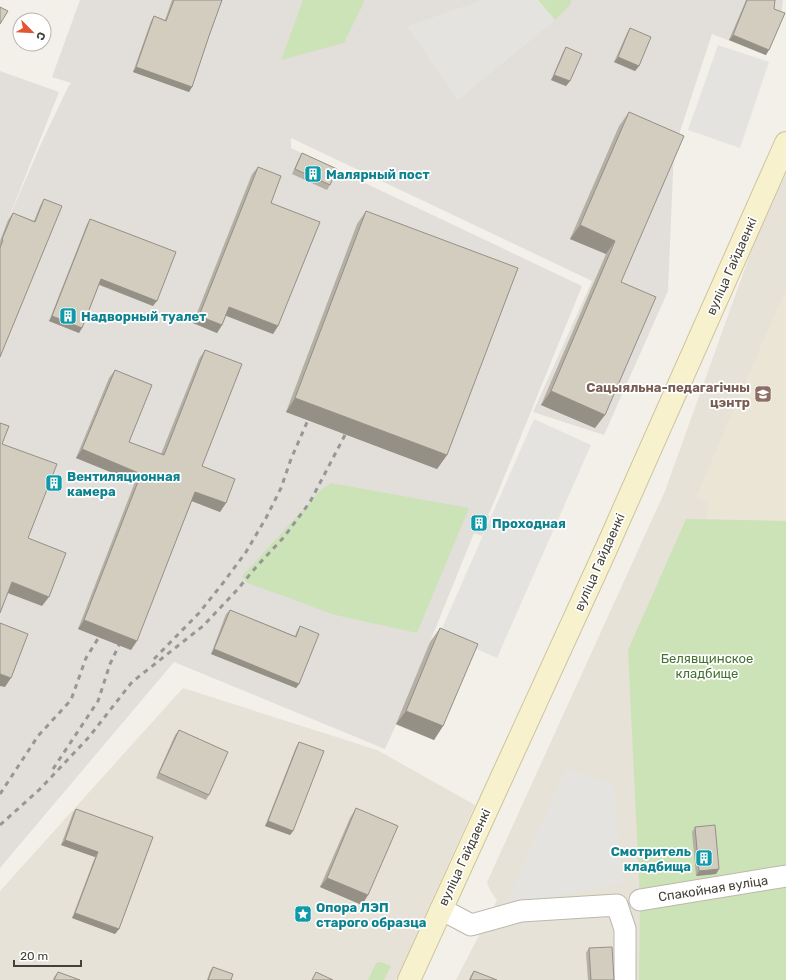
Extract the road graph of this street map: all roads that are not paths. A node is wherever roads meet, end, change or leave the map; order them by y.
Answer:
1 (786, 143) edge
2 (786, 876) edge
3 (640, 900) dead end
4 (440, 909) junction
5 (409, 980) edge
6 (625, 980) edge

1 - 4 street, вуліца Гайдаенкі
2 - 3 street, Спакойная вуліца
4 - 5 street, вуліца Гайдаенкі
4 - 6 street

